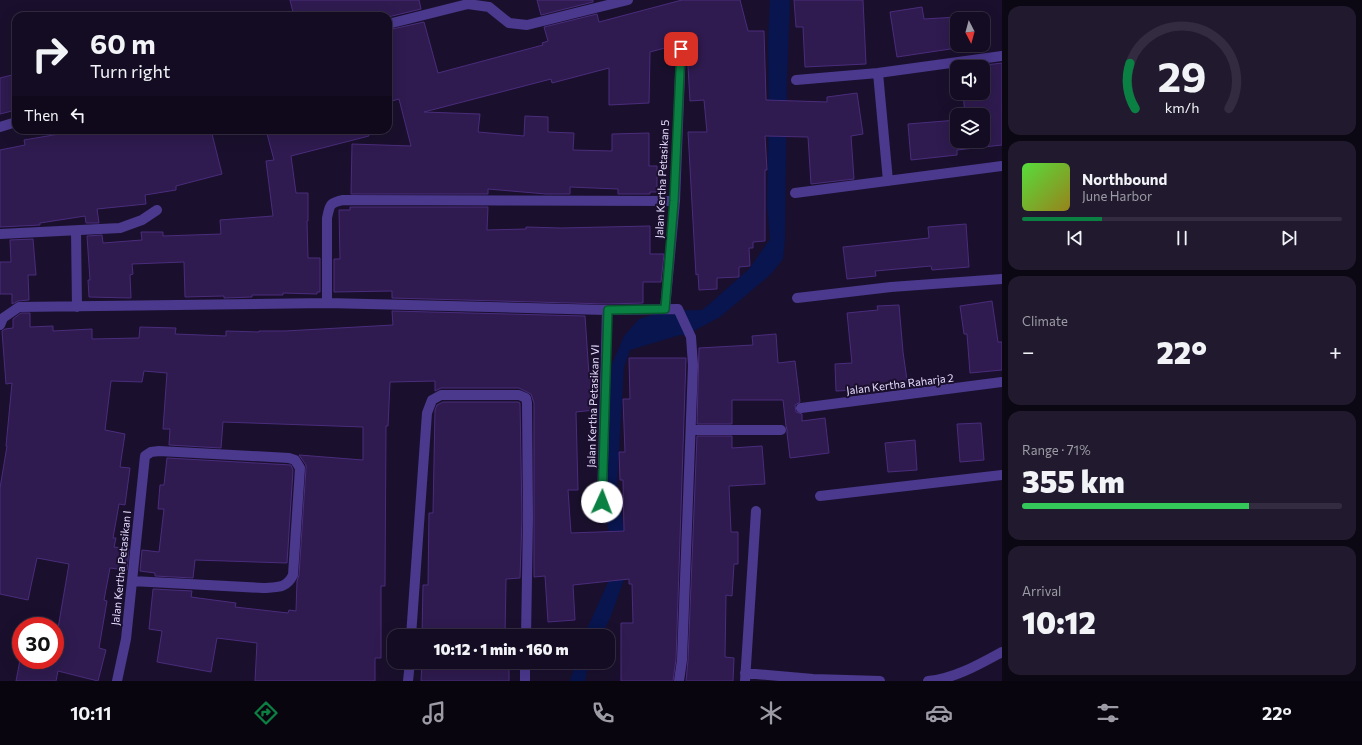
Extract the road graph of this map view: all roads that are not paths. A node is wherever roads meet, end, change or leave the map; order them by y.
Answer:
1 (628, 0) edge
2 (392, 23) edge
3 (681, 49) dead end
4 (1002, 56) edge
5 (878, 73) junction
6 (796, 80) dead end
7 (12, 123) edge
8 (0, 127) edge
9 (1002, 166) edge
10 (888, 181) junction
11 (795, 193) dead end
12 (674, 201) junction
13 (157, 210) dead end
14 (76, 231) junction
15 (0, 234) edge
16 (1002, 279) edge
17 (797, 298) dead end
18 (327, 303) junction
19 (77, 307) junction
20 (665, 309) junction
21 (608, 310) junction
22 (1, 322) edge
23 (1002, 382) edge
24 (801, 408) dead end
25 (691, 430) junction
26 (781, 430) dead end
27 (1002, 475) edge
28 (820, 496) dead end
29 (602, 502) dead end
30 (756, 512) dead end
31 (132, 581) junction
32 (412, 629) edge
33 (526, 629) edge
34 (1002, 652) edge
35 (409, 669) edge
36 (525, 669) edge
37 (745, 677) edge
38 (117, 681) edge
39 (408, 681) edge
40 (525, 681) edge
41 (678, 681) edge
42 (880, 681) edge
43 (928, 681) edge

1 - 2 street
3 - 12 street, Jalan Kertha Petasikan 5
4 - 5 street
5 - 6 street
5 - 10 street
7 - 8 street
9 - 10 street
10 - 11 street
12 - 18 street
12 - 20 street, Jalan Kertha Petasikan 5
13 - 14 street
14 - 15 street
14 - 19 street
16 - 17 street
18 - 19 street
18 - 21 street
19 - 22 street
20 - 21 street
20 - 25 street
21 - 29 street, Jalan Kertha Petasikan VI
23 - 24 street, Jalan Kertha Raharja 2
25 - 26 street
25 - 41 street
27 - 28 street
30 - 37 street
31 - 31 street, Jalan Kertha Petasikan I
31 - 38 street, Jalan Kertha Petasikan I
32 - 33 street
34 - 43 street
35 - 39 street
36 - 40 street
37 - 42 street

